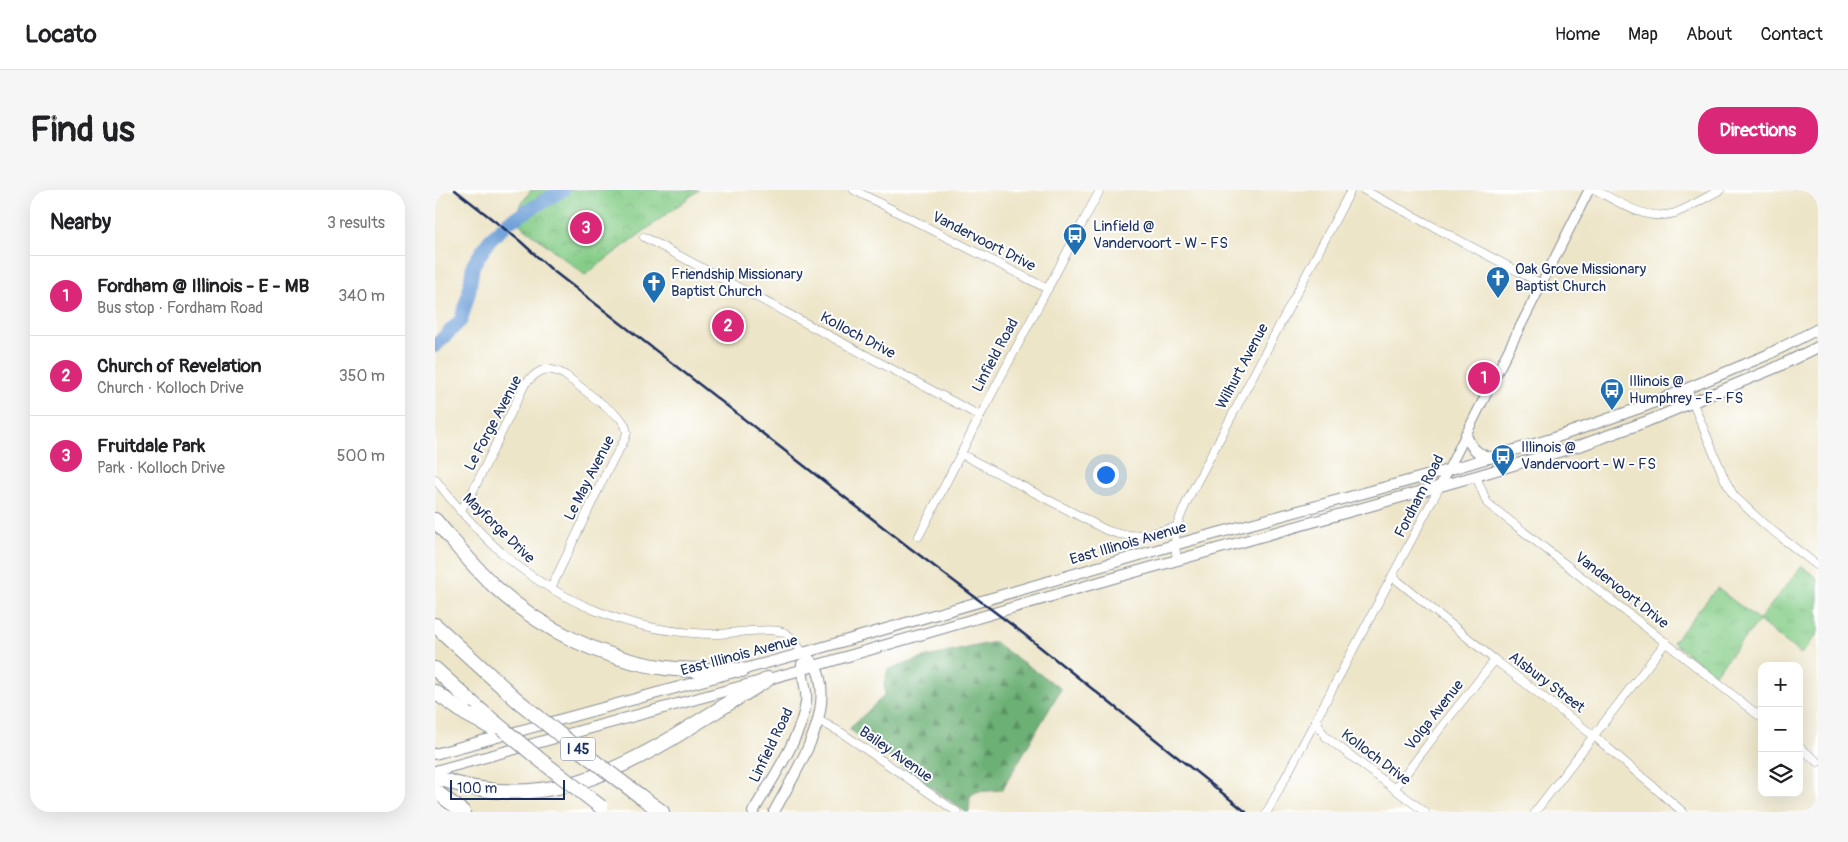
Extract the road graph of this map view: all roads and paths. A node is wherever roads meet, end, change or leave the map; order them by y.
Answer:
1 (854, 190) edge
2 (874, 190) edge
3 (1100, 190) edge
4 (1351, 190) edge
5 (1364, 190) edge
6 (1589, 190) edge
7 (1596, 190) edge
8 (1720, 190) edge
9 (870, 198) junction
10 (644, 237) dead end
11 (1542, 284) junction
12 (1048, 288) junction
13 (1818, 329) edge
14 (1818, 347) edge
15 (1687, 389) junction
16 (587, 392) joint
17 (1691, 403) junction
18 (980, 416) junction
19 (1577, 431) junction
20 (1466, 434) junction
21 (1582, 445) junction
22 (961, 454) junction
23 (1490, 458) junction
24 (1448, 470) junction
25 (1476, 476) junction
26 (435, 479) edge
27 (1440, 486) junction
28 (460, 511) junction
29 (435, 520) edge
30 (1175, 527) junction
31 (919, 536) dead end
32 (1174, 544) junction
33 (1177, 560) junction
34 (1818, 566) edge
35 (1393, 577) junction
36 (551, 588) junction
37 (435, 625) edge
38 (1666, 642) junction
39 (803, 654) junction
40 (1495, 660) junction
41 (816, 666) junction
42 (435, 670) edge
43 (742, 670) junction
44 (801, 670) junction
45 (768, 679) junction
46 (435, 692) edge
47 (473, 712) junction
48 (1758, 715) edge
49 (1316, 719) junction
50 (818, 720) junction
51 (1594, 736) junction
52 (1803, 750) edge
53 (435, 754) edge
54 (1818, 762) edge
55 (435, 771) edge
56 (777, 771) junction
57 (435, 777) edge
58 (792, 779) junction
59 (1395, 788) junction
60 (435, 791) edge
61 (604, 810) edge
62 (463, 812) edge
63 (662, 812) edge
64 (753, 812) edge
65 (774, 812) edge
66 (957, 812) edge
67 (1267, 812) edge
68 (1425, 812) edge
69 (1535, 812) edge
70 (1683, 812) edge

1 - 9 street, Vandervoort Drive
2 - 9 street
3 - 12 street, Linfield Road
4 - 30 street, Wilhurt Avenue
5 - 11 street
6 - 11 street, Fordham Road
7 - 8 street
9 - 12 street, Vandervoort Drive
10 - 18 street, Kolloch Drive
11 - 20 street, Fordham Road
12 - 18 street, Linfield Road
13 - 15 main road, East Illinois Avenue
14 - 17 main road, East Illinois Avenue
15 - 17 street
15 - 19 main road, East Illinois Avenue
16 - 28 street, Le Forge Avenue
16 - 36 street, Le May Avenue
17 - 21 main road, East Illinois Avenue
17 - 34 street
18 - 22 street, Linfield Road
19 - 21 main road
19 - 23 main road, East Illinois Avenue
20 - 23 main road
20 - 24 street, Fordham Road
21 - 25 main road, East Illinois Avenue
22 - 30 street
22 - 31 street, Linfield Road
23 - 24 main road, East Illinois Avenue
24 - 27 street, Fordham Road
24 - 32 main road, East Illinois Avenue
25 - 27 main road, East Illinois Avenue
25 - 38 street, Vandervoort Drive
26 - 28 street, Mayforge Drive
27 - 33 main road, East Illinois Avenue
27 - 35 street, Fordham Road
28 - 36 street, Mayforge Drive
29 - 43 highway
30 - 32 street, Wilhurt Avenue
32 - 33 street, Wilhurt Avenue
32 - 39 main road, East Illinois Avenue
33 - 41 main road, East Illinois Avenue
35 - 40 street, Alsbury Street
35 - 49 street, Fordham Road
36 - 39 street, Mayforge Drive
37 - 63 highway, I 45, bridge
38 - 48 street, Vandervoort Drive
38 - 51 street
39 - 41 main road
39 - 43 main road, East Illinois Avenue
39 - 44 main road, Linfield Road
40 - 51 street, Alsbury Street
40 - 59 street, Volga Avenue
41 - 44 main road, East Illinois Avenue
41 - 50 main road, Linfield Road
42 - 47 highway
43 - 53 main road, East Illinois Avenue
44 - 45 main road, East Illinois Avenue
44 - 56 main road, Linfield Road
45 - 55 main road, East Illinois Avenue
45 - 57 highway
46 - 47 highway
47 - 61 highway, I 45, bridge
49 - 59 street, Kolloch Drive
49 - 67 street, Fordham Road
50 - 58 main road, Linfield Road
50 - 66 street, Bailey Avenue
51 - 69 street
51 - 70 street, Alsbury Street
52 - 54 street
56 - 58 street
56 - 64 main road, Linfield Road
58 - 65 main road, Linfield Road
59 - 68 street, Kolloch Drive
60 - 62 highway

